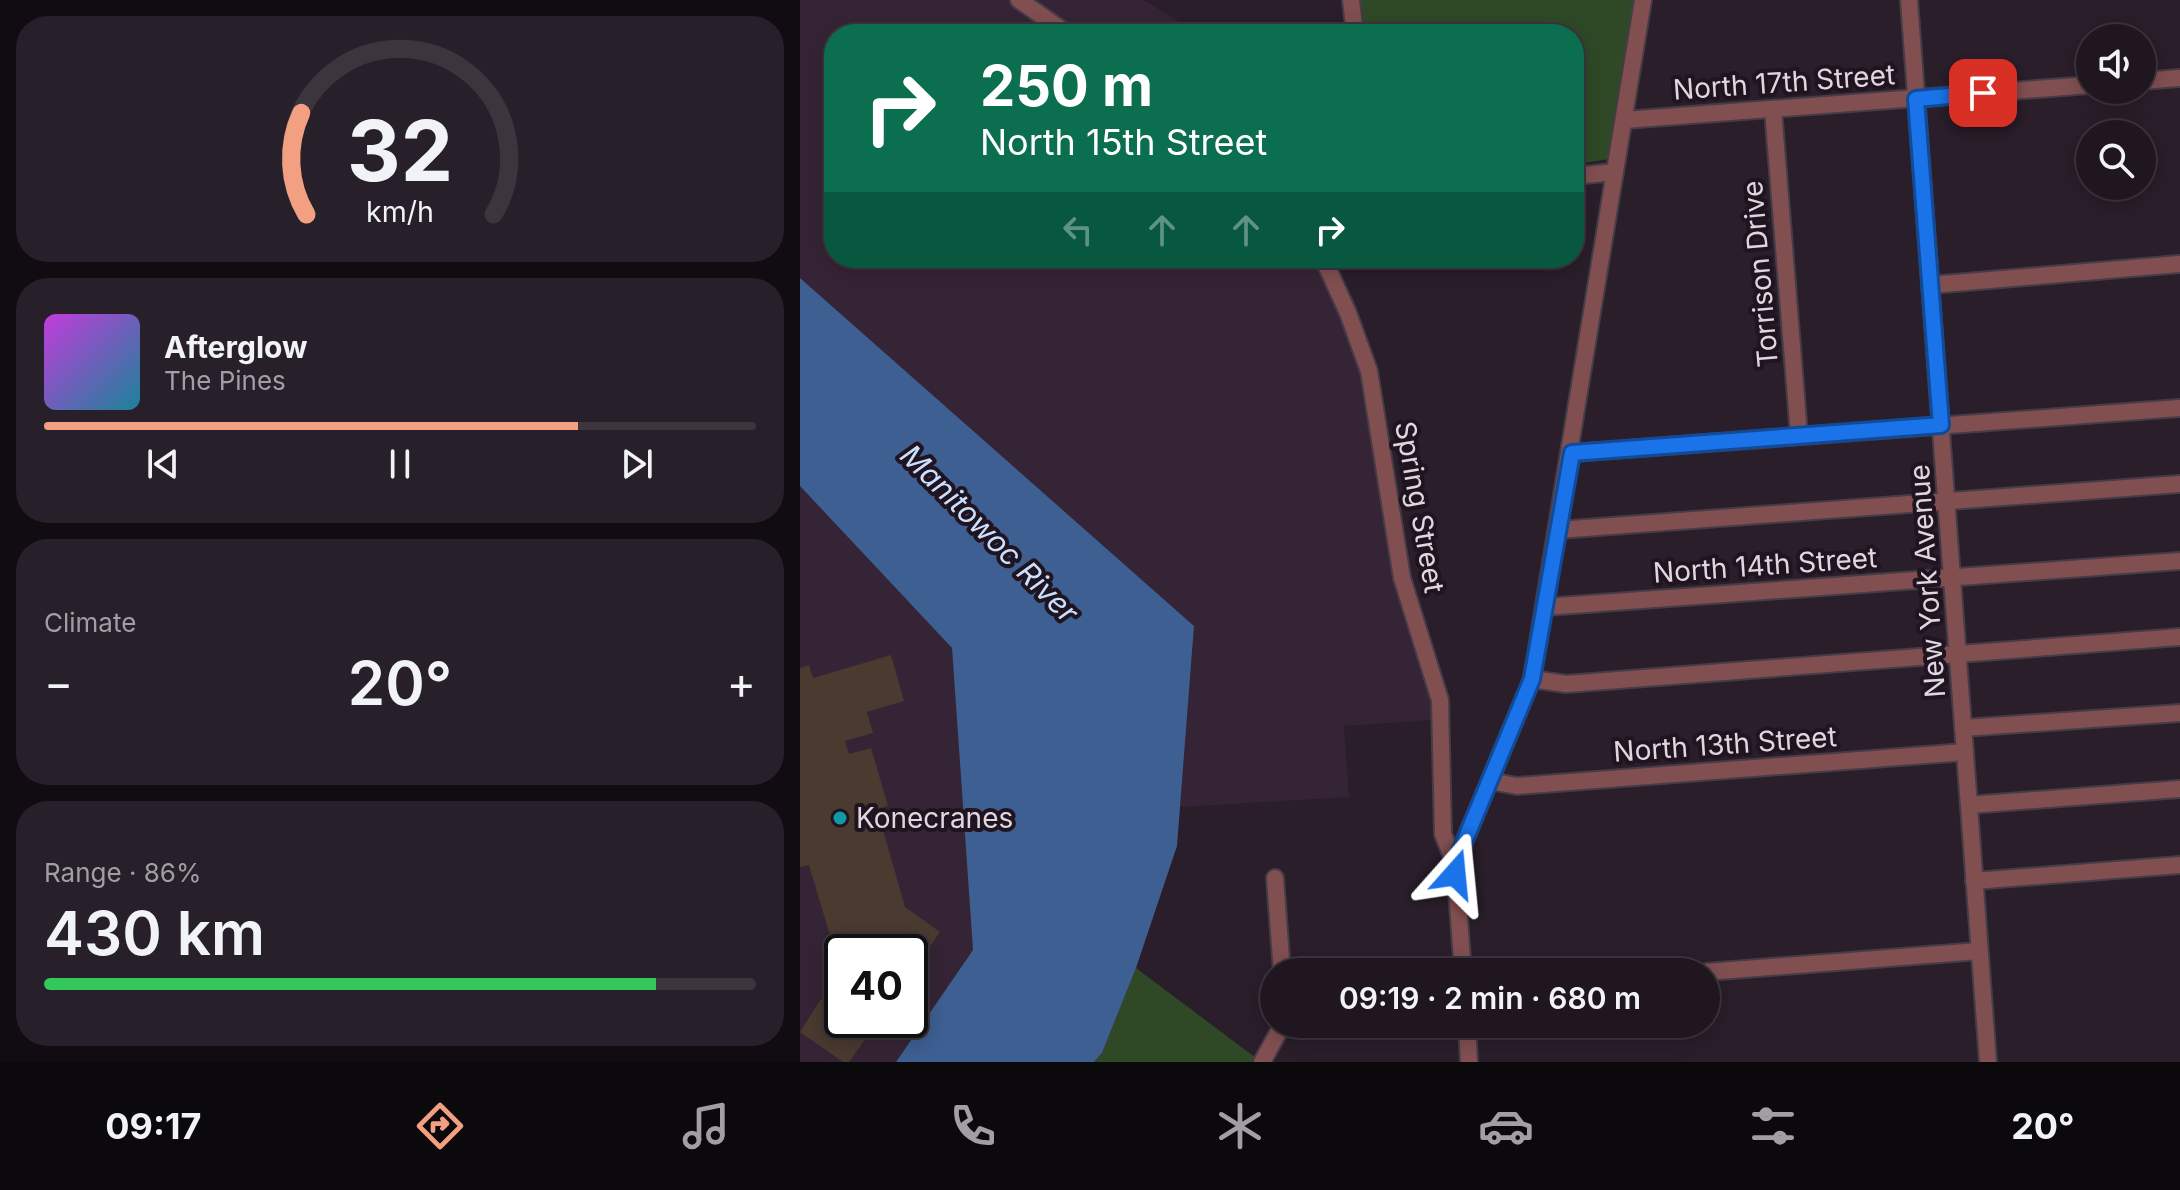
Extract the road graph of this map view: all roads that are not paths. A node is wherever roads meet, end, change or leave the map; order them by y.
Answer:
1 (1019, 0) edge
2 (1351, 0) edge
3 (1643, 0) edge
4 (1909, 0) edge
5 (1054, 24) edge
6 (1354, 24) edge
7 (2180, 78) edge
8 (2156, 80) edge
9 (2076, 86) edge
10 (1916, 99) junction
11 (1773, 109) junction
12 (1625, 120) junction
13 (1615, 172) junction
14 (1584, 175) edge
15 (2180, 264) edge
16 (1328, 268) edge
17 (1931, 285) junction
18 (2180, 408) edge
19 (1941, 425) junction
20 (1799, 435) junction
21 (1572, 453) junction
22 (2180, 484) edge
23 (1947, 502) junction
24 (1558, 530) junction
25 (2180, 561) edge
26 (1952, 577) junction
27 (1545, 607) junction
28 (2180, 637) edge
29 (1958, 653) junction
30 (1532, 679) junction
31 (2180, 713) edge
32 (1963, 728) junction
33 (1965, 752) junction
34 (1490, 781) junction
35 (2180, 789) edge
36 (1969, 805) junction
37 (1455, 864) junction
38 (2180, 865) edge
39 (1275, 878) dead end
40 (1974, 881) junction
41 (1979, 951) junction
42 (1281, 958) edge
43 (1462, 958) edge
44 (1720, 971) edge
45 (1275, 1038) edge
46 (1468, 1038) edge
47 (1262, 1062) edge
48 (1469, 1062) edge
49 (1988, 1062) edge

1 - 5 street
2 - 6 street
3 - 12 street
4 - 10 street, New York Avenue
7 - 8 street
9 - 10 street, North 17th Street
10 - 11 street, North 17th Street
10 - 17 street, New York Avenue
11 - 12 street, North 17th Street
11 - 20 street, Torrison Drive
12 - 13 street
13 - 14 street
13 - 21 street
15 - 17 street
16 - 37 street, Spring Street
17 - 19 street, New York Avenue
18 - 19 street
19 - 20 street
19 - 23 street, New York Avenue
20 - 21 street
21 - 24 street
22 - 23 street
23 - 24 street
23 - 26 street, New York Avenue
24 - 27 street
25 - 26 street, North 14th Street
26 - 27 street, North 14th Street
26 - 29 street, New York Avenue
27 - 30 street
28 - 29 street
29 - 30 street
29 - 32 street, New York Avenue
30 - 34 street
31 - 32 street
32 - 33 street, New York Avenue
33 - 34 street, North 13th Street
33 - 36 street, New York Avenue
34 - 37 street
35 - 36 street
36 - 40 street, New York Avenue
37 - 43 street
38 - 40 street
39 - 42 street
40 - 41 street, New York Avenue
41 - 44 street
41 - 49 street, New York Avenue
45 - 47 street
46 - 48 street

